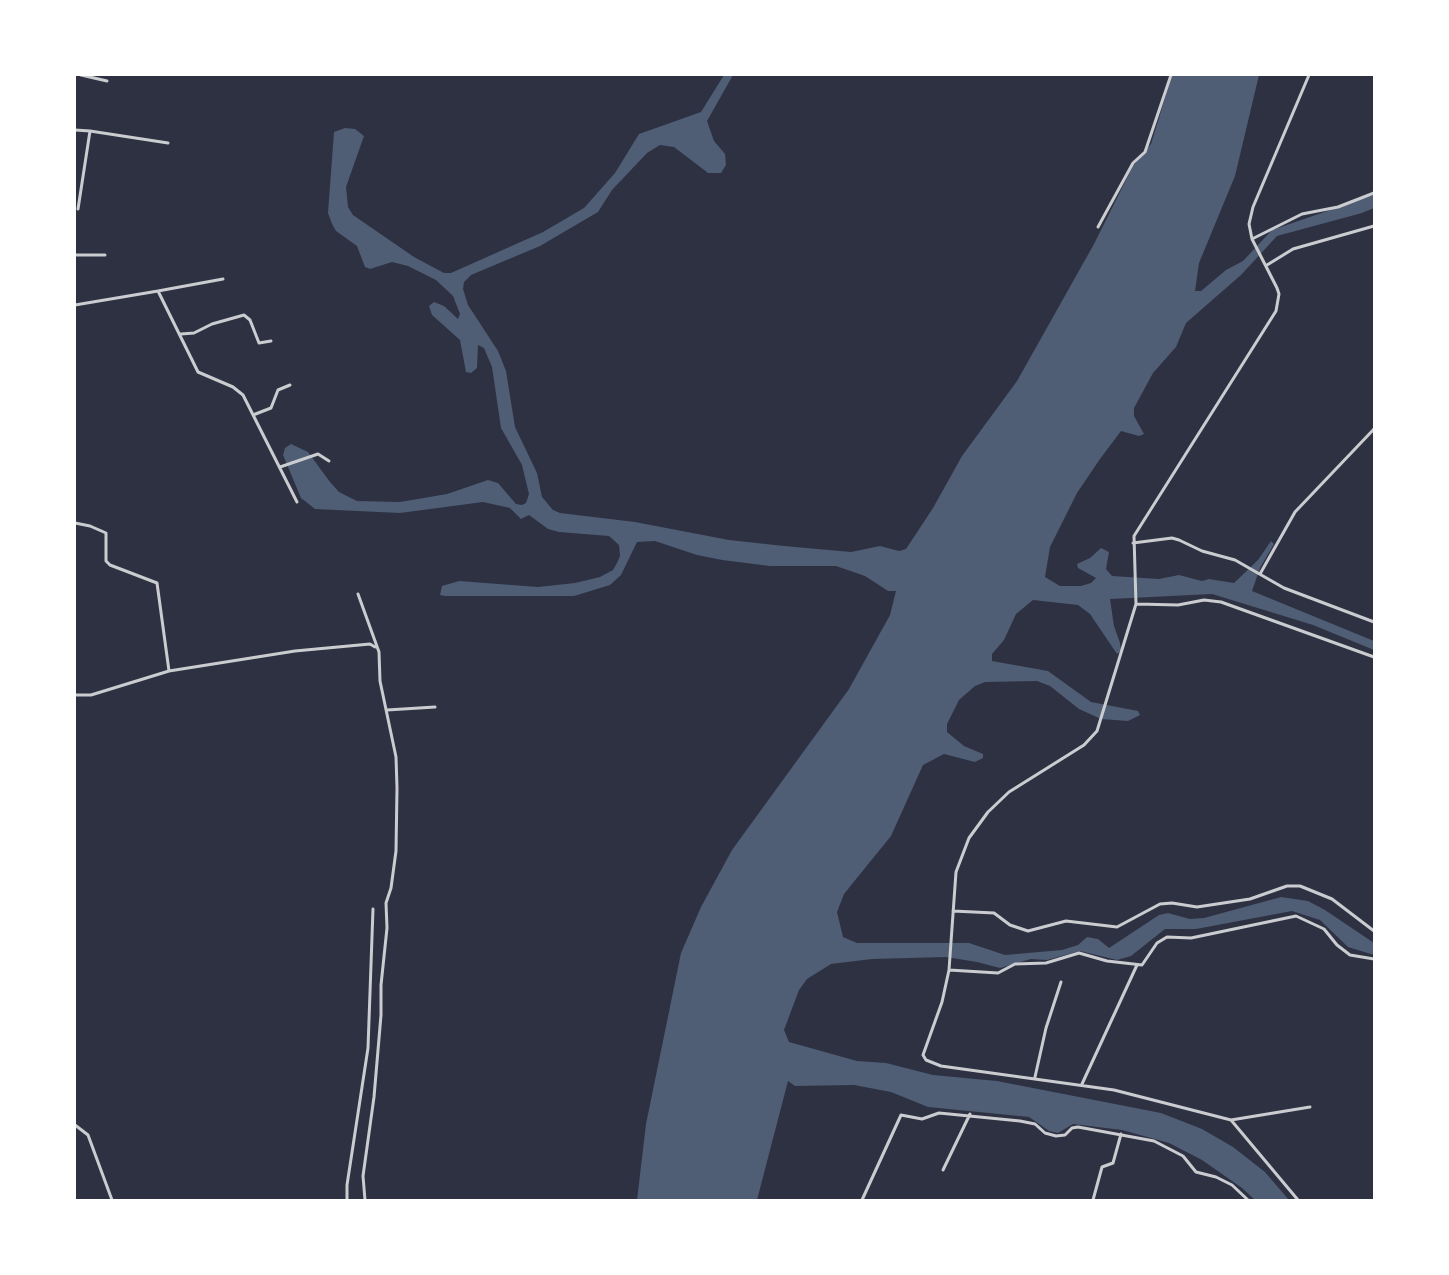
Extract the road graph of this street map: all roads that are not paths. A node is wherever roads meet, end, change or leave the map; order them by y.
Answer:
1 (81, 75) edge
2 (1171, 75) edge
3 (1309, 75) edge
4 (107, 81) dead end
5 (75, 130) edge
6 (90, 131) junction
7 (168, 143) dead end
8 (1374, 193) edge
9 (77, 205) edge
10 (1374, 226) edge
11 (1098, 227) dead end
12 (1252, 239) junction
13 (75, 255) edge
14 (105, 255) dead end
15 (1267, 265) junction
16 (223, 279) dead end
17 (159, 291) junction
18 (75, 305) edge
19 (180, 334) junction
20 (271, 341) dead end
21 (290, 385) dead end
22 (253, 415) junction
23 (1374, 429) edge
24 (329, 461) dead end
25 (280, 467) junction
26 (297, 502) dead end
27 (75, 523) edge
28 (1133, 543) junction
29 (1259, 574) junction
30 (358, 594) dead end
31 (1136, 603) junction
32 (1374, 622) edge
33 (375, 647) junction
34 (1374, 657) edge
35 (169, 671) junction
36 (75, 695) edge
37 (435, 707) dead end
38 (387, 710) junction
39 (373, 909) dead end
40 (953, 911) junction
41 (1374, 931) edge
42 (1374, 959) edge
43 (1137, 965) junction
44 (949, 968) junction
45 (1061, 982) dead end
46 (1035, 1077) junction
47 (1082, 1084) junction
48 (1310, 1107) dead end
49 (970, 1114) junction
50 (1232, 1120) junction
51 (75, 1125) edge
52 (1121, 1134) junction
53 (943, 1170) dead end
54 (112, 1200) edge
55 (347, 1200) edge
56 (364, 1200) edge
57 (862, 1200) edge
58 (1093, 1200) edge
59 (1248, 1200) edge
60 (1298, 1200) edge

1 - 4 street
2 - 11 street
3 - 12 street
5 - 6 street
6 - 7 street
6 - 9 street
8 - 12 street
10 - 15 street
12 - 15 street
13 - 14 street
15 - 28 street
16 - 17 street
17 - 18 street
17 - 19 street
19 - 20 street
19 - 22 street
21 - 22 street
22 - 25 street
23 - 29 street
24 - 25 street
25 - 26 street
27 - 35 street
28 - 29 street
28 - 31 street
29 - 32 street
30 - 33 street
31 - 34 street
31 - 40 street
33 - 35 street
33 - 38 street
35 - 36 street
37 - 38 street
38 - 56 street
39 - 55 street
40 - 41 street
40 - 44 street
42 - 43 street
43 - 44 street
43 - 47 street
44 - 46 street
45 - 46 street
46 - 47 street
47 - 50 street
48 - 50 street
49 - 52 street
49 - 53 street
49 - 57 street
50 - 60 street
51 - 54 street
52 - 58 street
52 - 59 street

